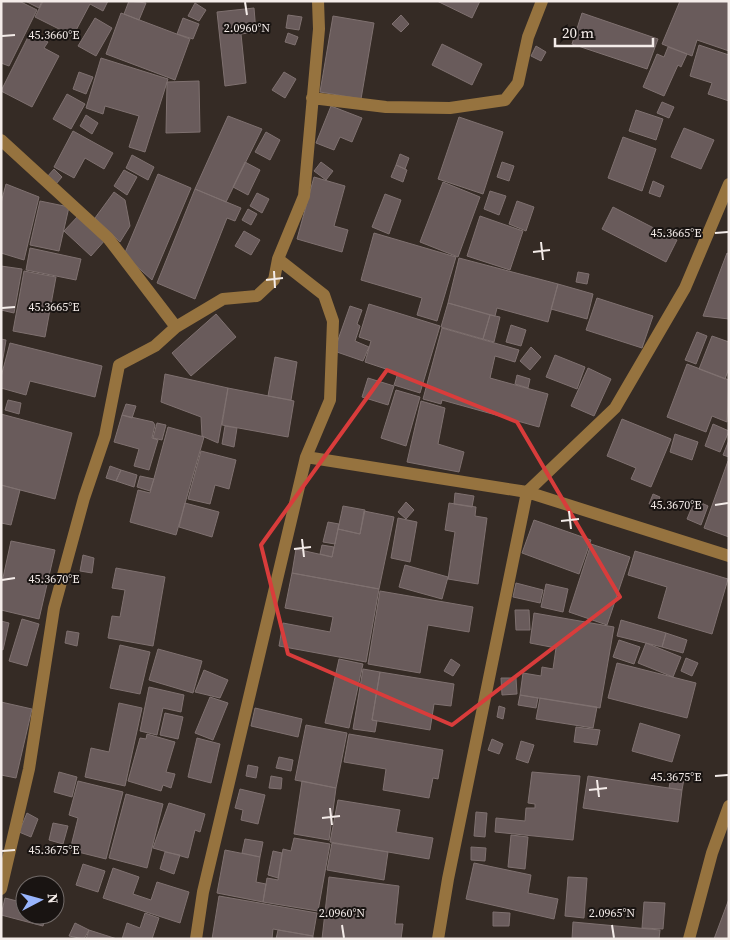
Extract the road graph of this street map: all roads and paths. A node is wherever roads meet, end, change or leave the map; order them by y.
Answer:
1 (318, 1) edge
2 (542, 1) edge
3 (312, 98) junction
4 (1, 140) edge
5 (729, 184) edge
6 (278, 259) junction
7 (176, 326) junction
8 (306, 457) junction
9 (528, 492) junction
10 (729, 556) edge
11 (729, 806) edge
12 (1, 889) edge
13 (196, 939) edge
14 (438, 939) edge
15 (689, 939) edge

1 - 3 street
2 - 3 street
3 - 6 street
4 - 7 street
5 - 9 street
6 - 7 street
6 - 8 street
7 - 12 street
8 - 9 street
8 - 13 street
9 - 10 street
9 - 14 street
11 - 15 street

